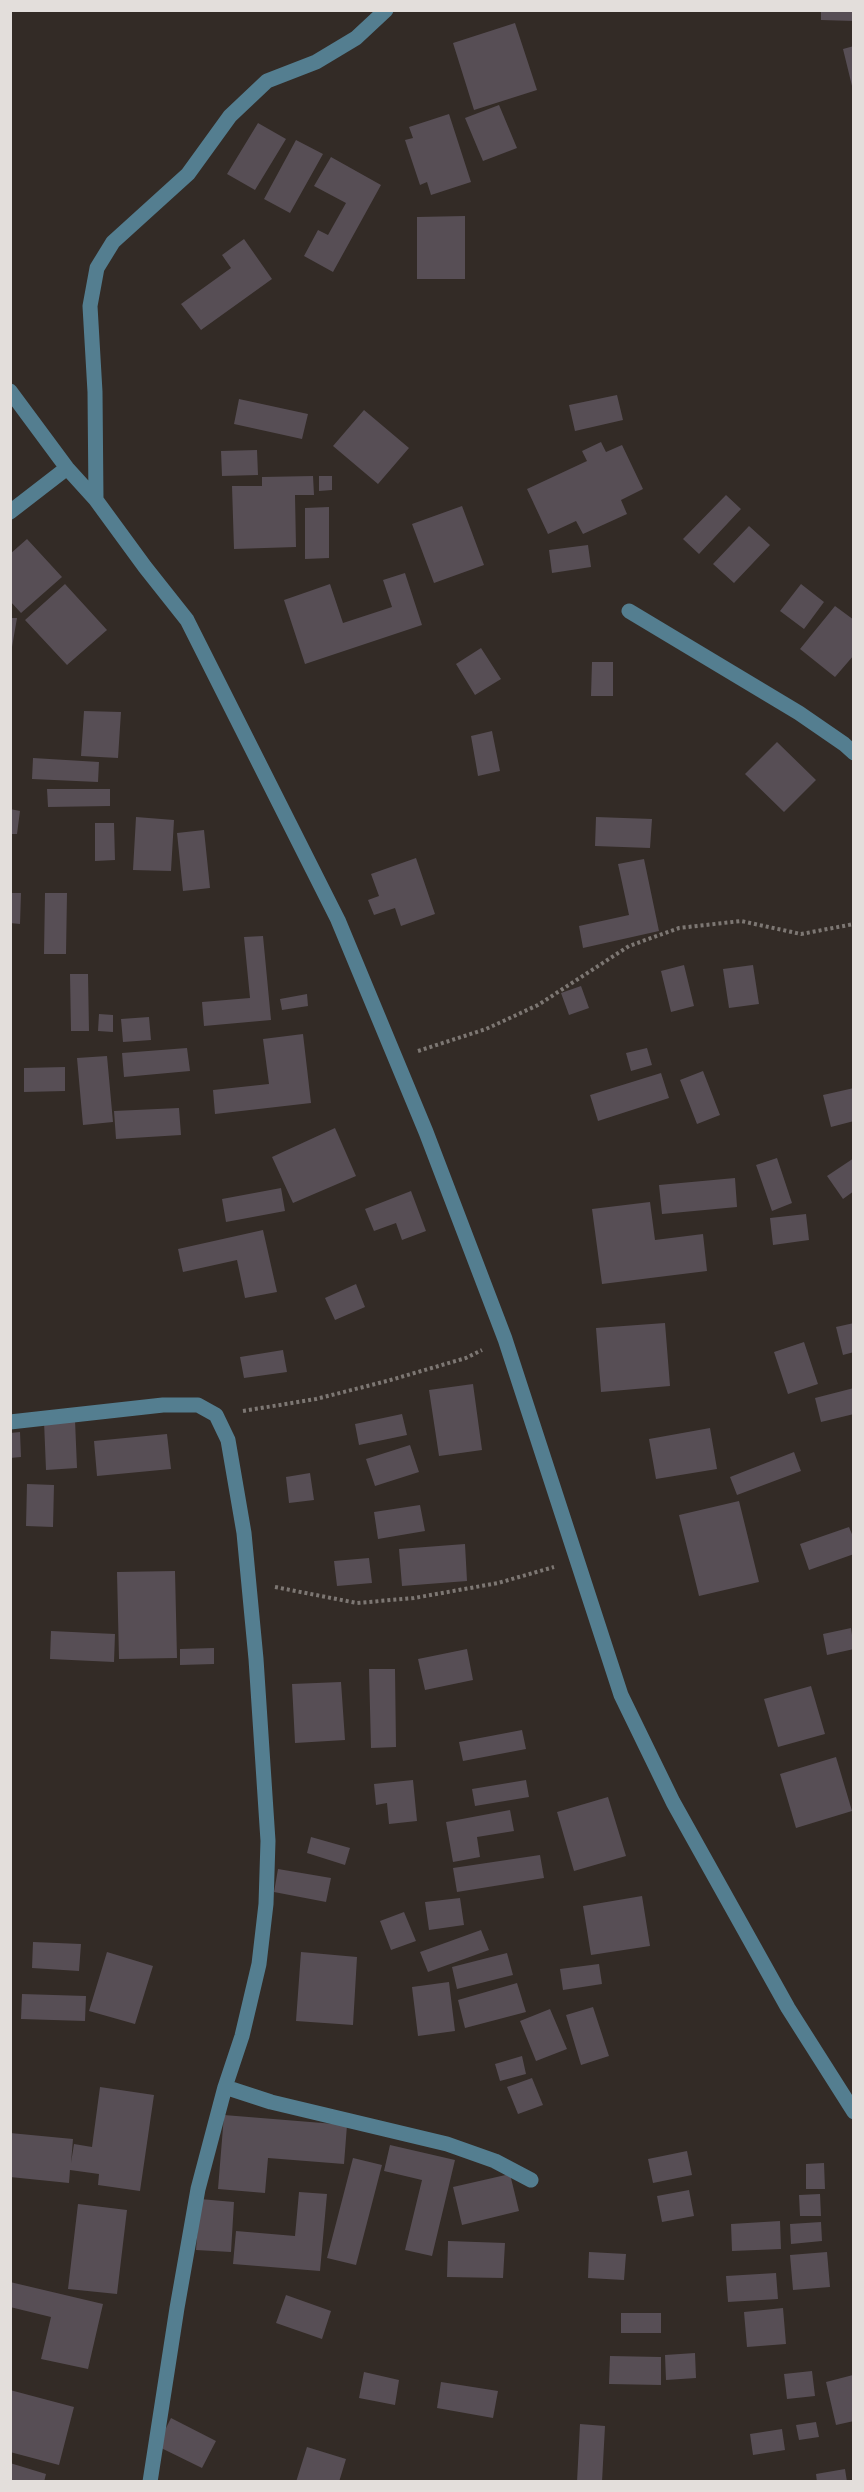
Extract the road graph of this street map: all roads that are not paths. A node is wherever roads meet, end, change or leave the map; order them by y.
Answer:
1 (386, 10) edge
2 (10, 392) edge
3 (67, 468) junction
4 (96, 500) junction
5 (10, 513) edge
6 (629, 611) dead end
7 (854, 753) edge
8 (10, 1422) edge
9 (225, 2087) junction
10 (854, 2112) edge
11 (531, 2180) dead end
12 (150, 2481) edge

1 - 4 street
2 - 3 street
3 - 4 street
3 - 5 street
4 - 10 street
6 - 7 street
8 - 9 street
9 - 11 street
9 - 12 street

